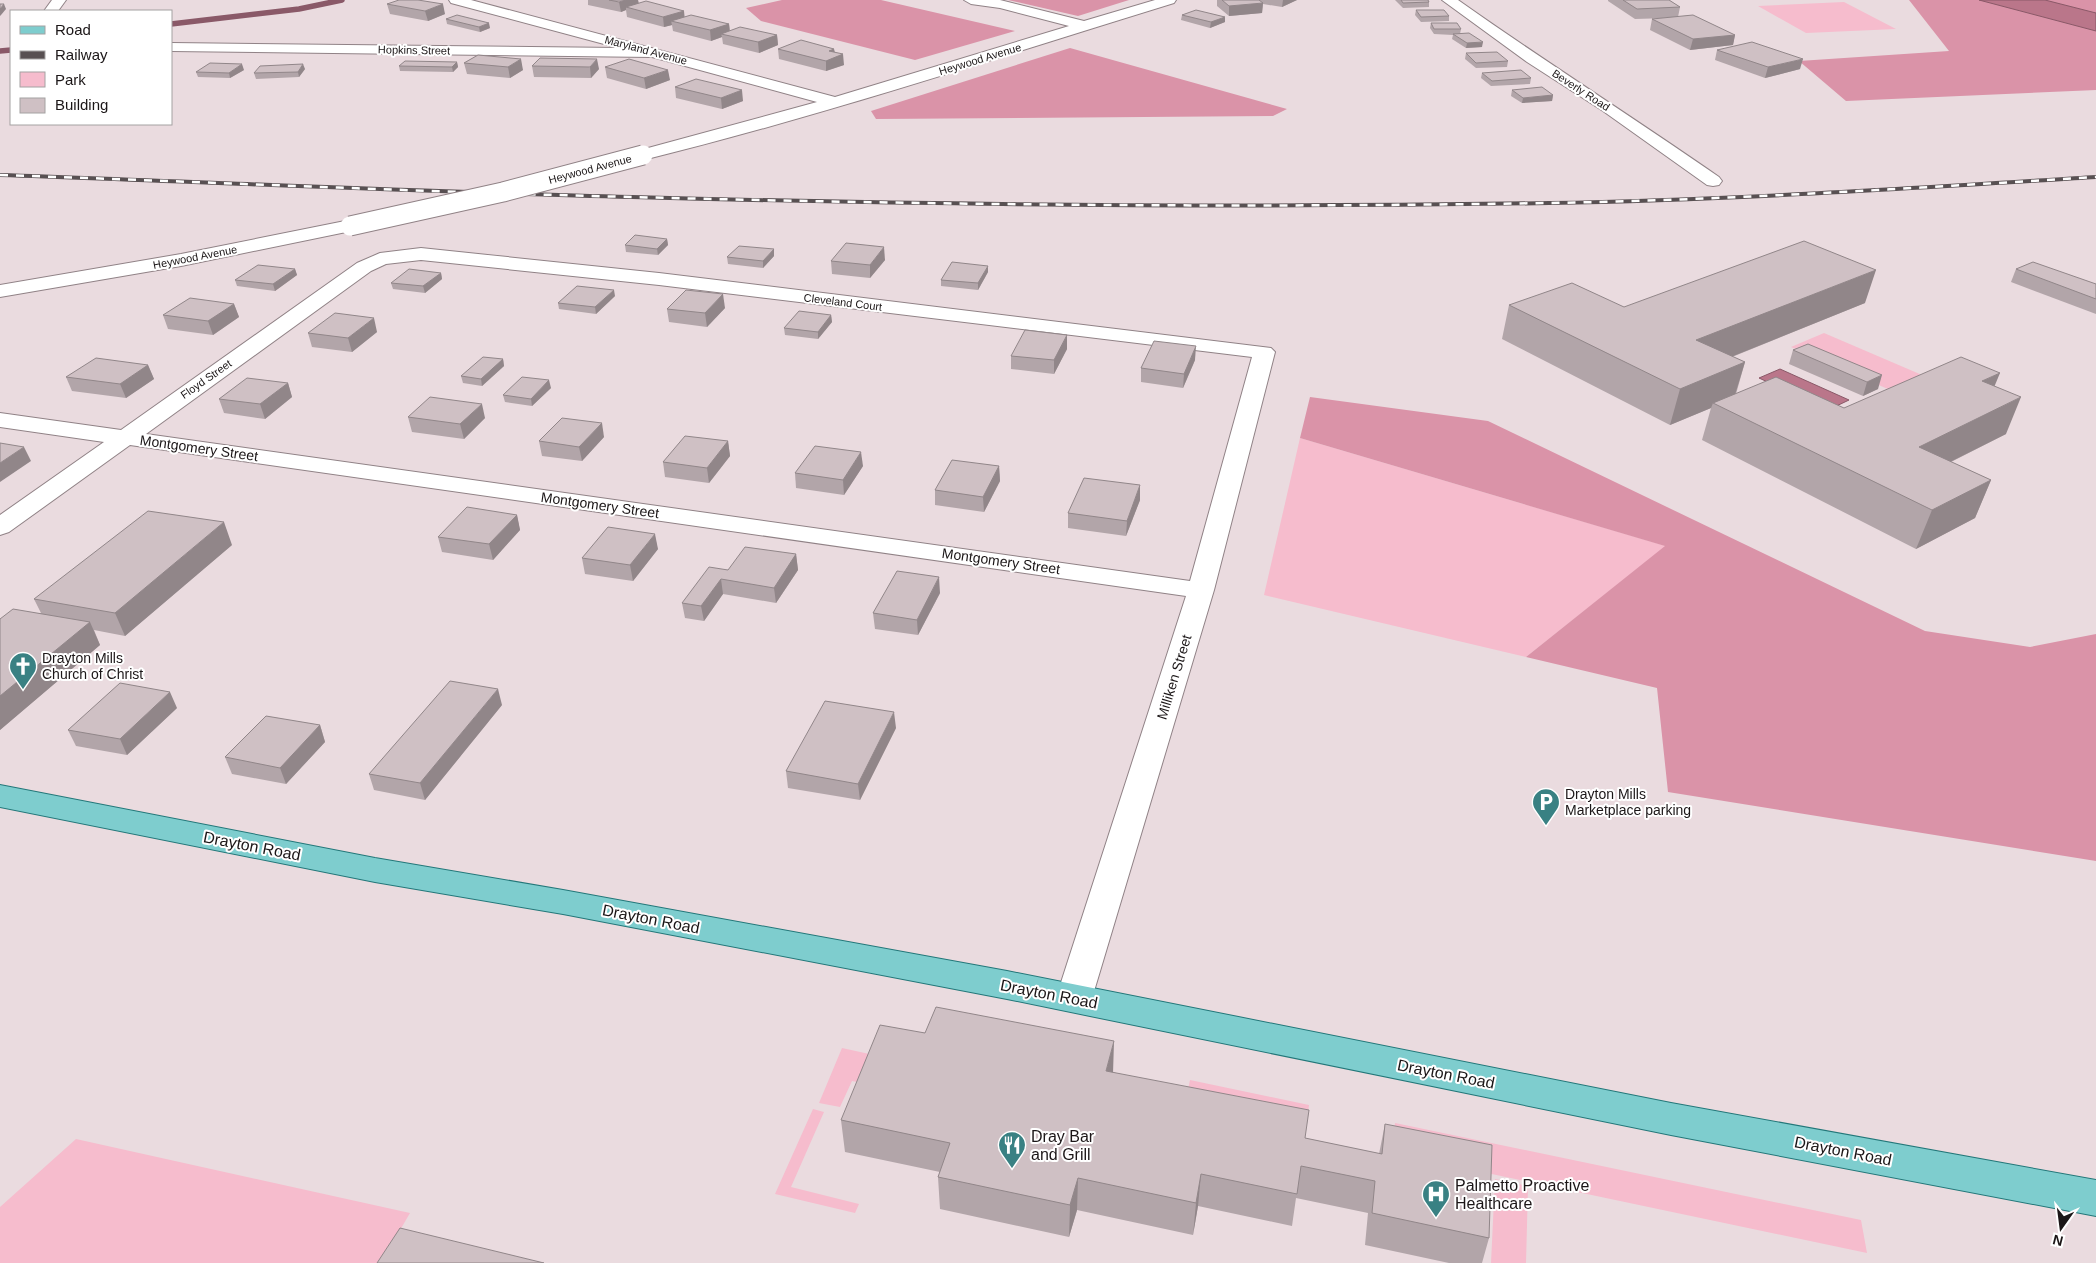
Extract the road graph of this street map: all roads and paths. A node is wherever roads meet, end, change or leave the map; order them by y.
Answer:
1 (456, 0) edge
2 (971, 0) edge
3 (1169, 0) edge
4 (1449, 0) edge
5 (1086, 26) junction
6 (172, 47) edge
7 (656, 53) junction
8 (835, 102) junction
9 (1713, 181) dead end
10 (421, 254) joint
11 (0, 291) edge
12 (1264, 352) joint
13 (0, 420) edge
14 (124, 438) junction
15 (0, 527) edge
16 (1201, 590) junction
17 (0, 796) edge
18 (1074, 998) junction
19 (2096, 1198) edge

1 - 7 street, Maryland Avenue
2 - 5 street
3 - 5 street, Heywood Avenue
4 - 9 street, Beverly Road
5 - 8 street, Heywood Avenue
6 - 7 street, Hopkins Street
7 - 8 street, Maryland Avenue
8 - 11 street, Heywood Avenue, bridge
10 - 12 street, Cleveland Court
10 - 14 street, Floyd Street
12 - 16 street, Milliken Street
13 - 14 street, Montgomery Street
14 - 15 street, Floyd Street
14 - 16 street, Montgomery Street
16 - 18 street, Milliken Street
17 - 18 main road, Drayton Road
18 - 19 main road, Drayton Road

